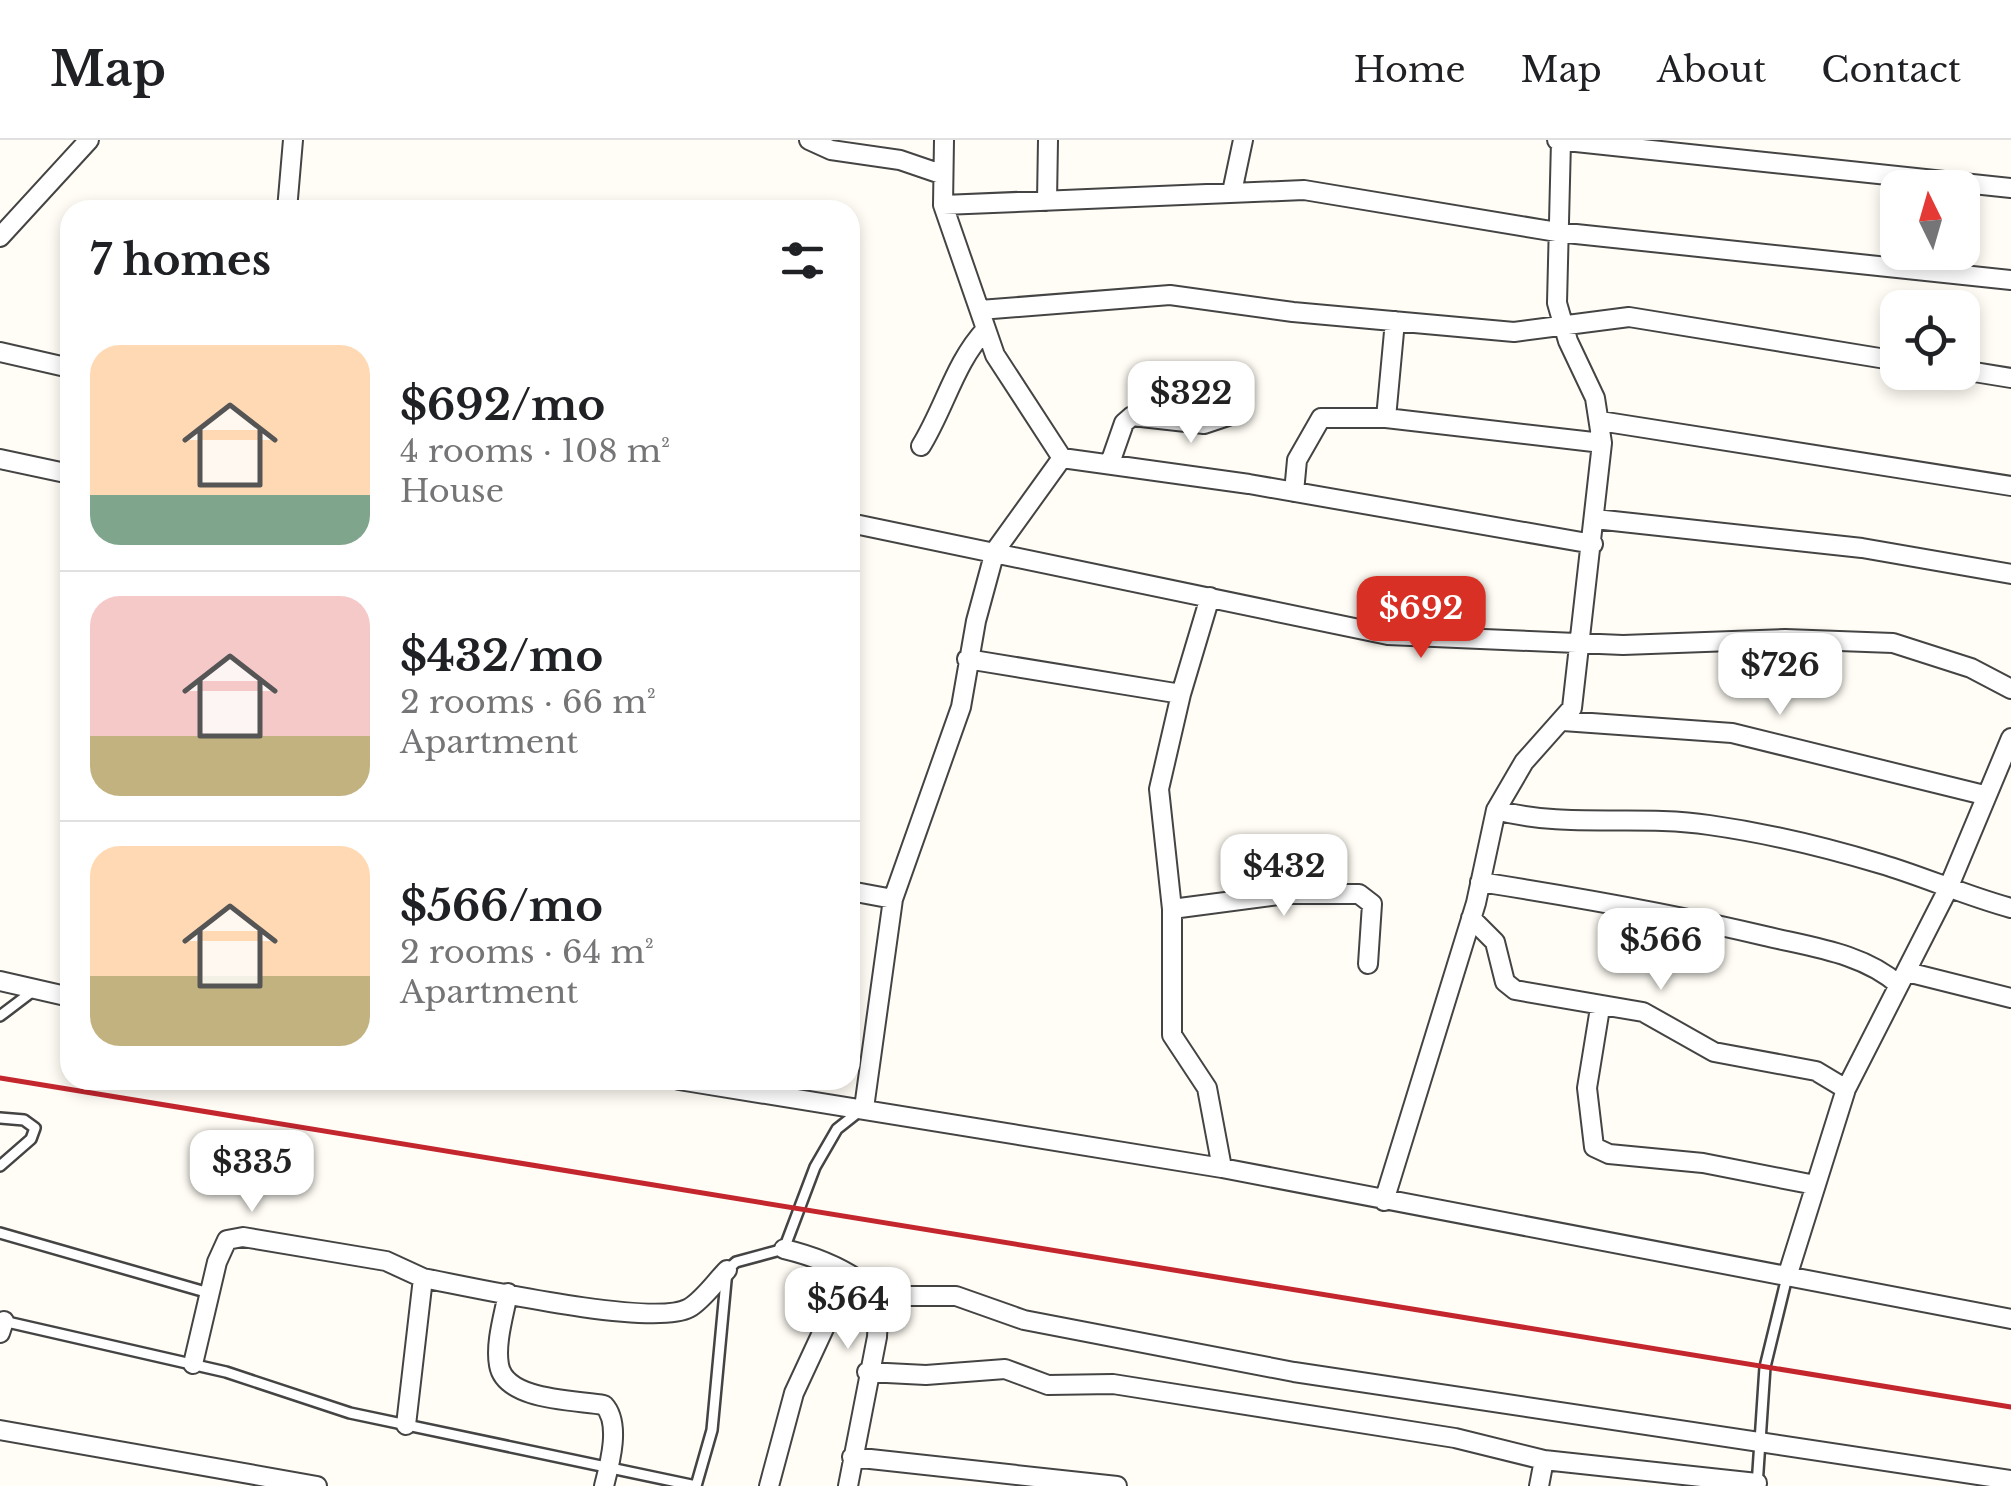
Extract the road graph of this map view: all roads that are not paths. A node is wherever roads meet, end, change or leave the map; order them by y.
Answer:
1 (88, 140) edge
2 (293, 140) edge
3 (808, 140) edge
4 (944, 140) edge
5 (1048, 140) edge
6 (1243, 140) edge
7 (1560, 140) edge
8 (942, 174) junction
9 (2011, 188) edge
10 (1232, 192) junction
11 (288, 200) edge
12 (1047, 201) junction
13 (943, 205) junction
14 (1557, 232) junction
15 (0, 237) edge
16 (2011, 280) edge
17 (980, 310) junction
18 (1395, 321) junction
19 (1562, 326) junction
20 (986, 329) junction
21 (0, 352) edge
22 (1880, 357) edge
23 (60, 366) edge
24 (1980, 373) edge
25 (2011, 378) edge
26 (1234, 402) dead end
27 (1386, 418) junction
28 (1600, 421) junction
29 (1602, 443) junction
30 (921, 446) dead end
31 (1062, 458) junction
32 (0, 459) edge
33 (1110, 463) junction
34 (60, 472) edge
35 (2011, 486) edge
36 (1294, 492) junction
37 (1594, 519) junction
38 (860, 526) edge
39 (1593, 544) junction
40 (995, 551) junction
41 (2011, 574) edge
42 (1210, 597) junction
43 (1581, 643) junction
44 (967, 659) junction
45 (2011, 689) edge
46 (1181, 694) junction
47 (1564, 721) junction
48 (2011, 738) edge
49 (1988, 790) junction
50 (2011, 790) edge
51 (1496, 810) junction
52 (1480, 882) junction
53 (1946, 891) junction
54 (860, 893) edge
55 (893, 899) junction
56 (2011, 908) edge
57 (1172, 909) junction
58 (1471, 918) junction
59 (1368, 964) dead end
60 (1903, 978) junction
61 (0, 981) edge
62 (34, 991) junction
63 (60, 995) edge
64 (2011, 998) edge
65 (1600, 1008) junction
66 (0, 1016) edge
67 (1846, 1089) junction
68 (745, 1090) edge
69 (864, 1108) junction
70 (0, 1118) edge
71 (0, 1166) edge
72 (1222, 1168) junction
73 (1814, 1185) junction
74 (1384, 1200) junction
75 (0, 1233) edge
76 (784, 1249) junction
77 (727, 1270) junction
78 (842, 1272) junction
79 (1786, 1277) junction
80 (424, 1278) junction
81 (508, 1293) junction
82 (210, 1294) junction
83 (879, 1296) junction
84 (2011, 1319) edge
85 (1, 1325) edge
86 (193, 1364) junction
87 (868, 1372) junction
88 (406, 1425) junction
89 (0, 1430) edge
90 (1758, 1441) junction
91 (852, 1457) junction
92 (1544, 1460) junction
93 (610, 1466) junction
94 (1618, 1477) edge
95 (1973, 1480) edge
96 (2011, 1480) edge
97 (1757, 1484) edge
98 (317, 1486) edge
99 (604, 1486) edge
100 (696, 1486) edge
101 (769, 1486) edge
102 (848, 1486) edge
103 (1117, 1486) edge
104 (1539, 1486) edge

1 - 15 street
2 - 11 street
3 - 8 street
4 - 8 street
5 - 12 street
6 - 10 street
7 - 9 street
7 - 14 street
8 - 13 street
10 - 12 street
10 - 14 street
12 - 13 street
13 - 17 street
14 - 16 street
14 - 19 street
17 - 18 street
17 - 20 street
18 - 19 street
18 - 27 street
19 - 22 street
19 - 28 street
20 - 30 street
20 - 31 street
21 - 23 street
24 - 25 street
26 - 33 street
27 - 29 street
27 - 36 street
28 - 29 street
28 - 35 street
29 - 37 street
31 - 33 street
31 - 40 street
32 - 34 street
33 - 36 street
36 - 39 street
37 - 39 street
37 - 41 street
38 - 40 street
39 - 43 street
40 - 42 street
40 - 44 street
42 - 43 street
42 - 46 street
43 - 45 street
43 - 47 street
44 - 46 street
44 - 55 street
46 - 57 street
47 - 49 street
47 - 51 street
48 - 49 street
49 - 50 street
49 - 53 street
51 - 52 street
51 - 53 street
52 - 58 street
52 - 60 street
53 - 56 street
53 - 60 street
54 - 55 street
55 - 69 street
57 - 59 street
57 - 72 street
58 - 65 street
58 - 74 street
60 - 64 street
60 - 67 street
61 - 62 street
62 - 63 street
62 - 66 lane
65 - 67 street
65 - 73 street
67 - 73 street
68 - 69 street
69 - 72 street
69 - 76 lane
70 - 71 lane
72 - 74 street
73 - 79 street
74 - 79 street
75 - 82 lane
76 - 77 lane
76 - 78 street
77 - 81 street
77 - 100 lane
78 - 83 street
78 - 101 street
79 - 84 street
79 - 90 lane
80 - 81 street
80 - 82 street
80 - 88 street
81 - 93 street
82 - 86 street
83 - 87 street
83 - 90 street
85 - 86 lane
86 - 88 lane
87 - 91 street
87 - 92 street
88 - 93 lane
89 - 98 street
90 - 95 street
90 - 97 lane
91 - 102 street
91 - 103 street
92 - 94 street
92 - 104 street
93 - 99 street
93 - 100 lane
94 - 97 street
95 - 96 street

